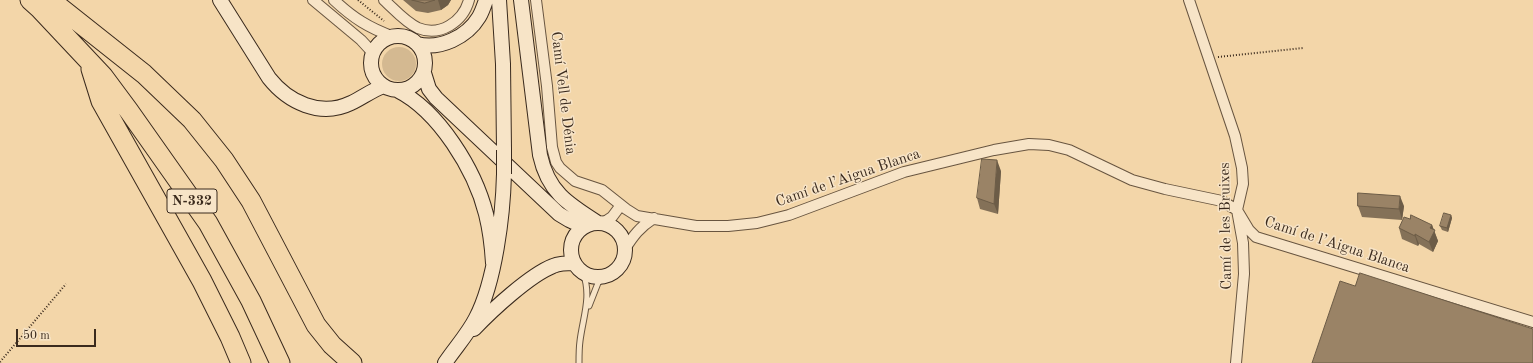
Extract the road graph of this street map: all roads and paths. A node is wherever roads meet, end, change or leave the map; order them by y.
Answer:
1 (30, 0) edge
2 (48, 0) edge
3 (220, 0) edge
4 (313, 0) edge
5 (334, 0) edge
6 (358, 0) edge
7 (384, 0) edge
8 (469, 0) edge
9 (486, 0) edge
10 (499, 0) edge
11 (521, 0) edge
12 (536, 0) edge
13 (1189, 0) edge
14 (397, 36) junction
15 (418, 44) junction
16 (1303, 48) dead end
17 (373, 53) junction
18 (1209, 58) junction
19 (88, 60) junction
20 (372, 71) junction
21 (424, 73) junction
22 (397, 88) junction
23 (360, 98) junction
24 (436, 98) junction
25 (621, 206) junction
26 (1237, 210) junction
27 (560, 214) junction
28 (637, 216) junction
29 (654, 218) junction
30 (600, 223) junction
31 (584, 227) junction
32 (634, 234) junction
33 (573, 238) junction
34 (625, 249) junction
35 (493, 263) junction
36 (579, 268) junction
37 (604, 276) junction
38 (66, 284) dead end
39 (586, 314) junction
40 (1533, 322) edge
41 (459, 345) junction
42 (278, 358) edge
43 (0, 362) edge
44 (241, 363) edge
45 (352, 363) edge
46 (444, 363) edge
47 (579, 363) edge
48 (1236, 363) edge

1 - 19 highway, N-332
2 - 45 highway
3 - 23 main road
4 - 17 street
5 - 14 street
6 - 14 path
7 - 8 street
9 - 15 main road
10 - 35 main road, bridge
11 - 30 main road
12 - 25 street, Camí Vell de Dénia
13 - 18 street, Camí de les Bruixes
14 - 15 main road
14 - 17 main road
15 - 21 main road
16 - 18 path
17 - 20 main road
18 - 26 street, Camí de les Bruixes
19 - 42 highway, N-332
19 - 44 highway
20 - 22 main road
20 - 23 main road
21 - 22 main road
21 - 24 main road
22 - 23 main road
22 - 24 main road
22 - 35 main road
24 - 27 main road
25 - 28 street, Camí Vell de Dénia
25 - 30 street
26 - 29 street, Camí de l’Aigua Blanca
26 - 40 street, Camí de l’Aigua Blanca
26 - 48 street, Camí de les Bruixes
27 - 31 main road
27 - 33 main road
28 - 29 street, Camí de l’Aigua Blanca
28 - 32 street
29 - 32 street
30 - 31 main road
30 - 34 main road
31 - 33 main road
32 - 34 street
33 - 36 main road
34 - 37 main road
35 - 41 main road
36 - 37 main road
36 - 39 lane
36 - 41 main road
37 - 39 lane
38 - 43 path
39 - 47 lane
41 - 46 main road

